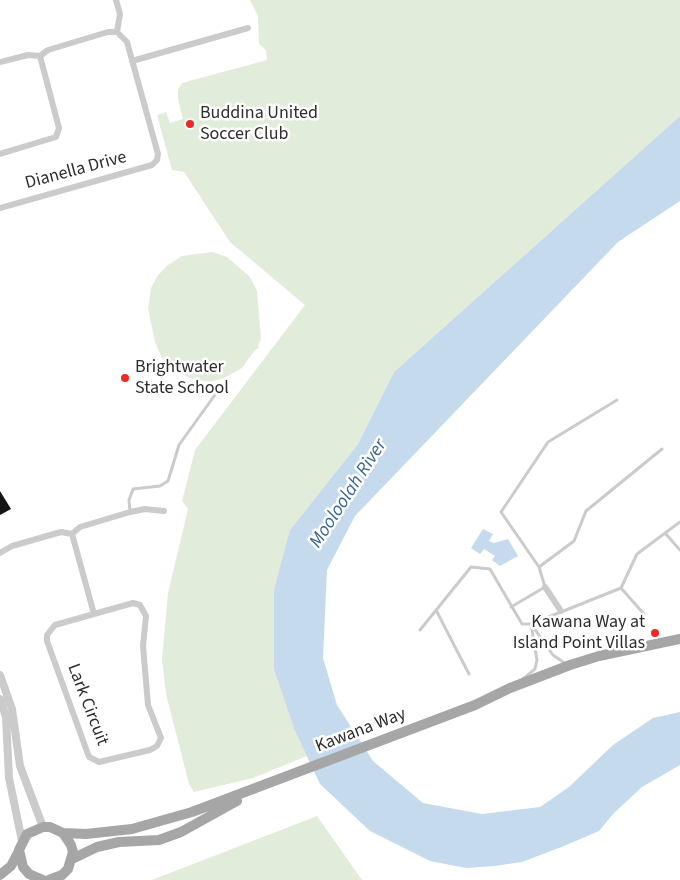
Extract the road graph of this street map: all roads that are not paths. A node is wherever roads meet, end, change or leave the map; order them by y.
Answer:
1 (116, 0) edge
2 (248, 28) dead end
3 (117, 32) junction
4 (40, 56) junction
5 (132, 61) junction
6 (0, 62) edge
7 (0, 154) edge
8 (0, 208) edge
9 (217, 392) dead end
10 (617, 400) dead end
11 (662, 449) dead end
12 (164, 511) dead end
13 (130, 512) junction
14 (680, 522) edge
15 (666, 533) junction
16 (72, 534) junction
17 (680, 550) edge
18 (0, 553) edge
19 (539, 567) junction
20 (545, 587) junction
21 (621, 588) junction
22 (511, 607) junction
23 (436, 610) junction
24 (560, 611) junction
25 (94, 614) junction
26 (644, 614) dead end
27 (531, 624) junction
28 (420, 630) dead end
29 (680, 639) edge
30 (628, 650) junction
31 (570, 665) junction
32 (469, 674) dead end
33 (0, 675) edge
34 (510, 688) junction
35 (0, 699) edge
36 (475, 705) junction
37 (259, 788) junction
38 (42, 827) junction
39 (63, 833) junction
40 (21, 845) junction
41 (72, 859) junction
42 (0, 875) edge
43 (43, 880) edge
44 (49, 880) edge

1 - 3 street
2 - 5 street
3 - 4 street
3 - 5 street
4 - 6 street
4 - 7 street
5 - 8 street, Dianella Drive
9 - 13 lane
10 - 19 lane
11 - 19 lane
12 - 13 street
13 - 16 street
14 - 15 lane
15 - 17 lane
15 - 21 lane
16 - 18 street
16 - 25 street
19 - 20 lane
20 - 22 lane
20 - 24 street
21 - 24 lane
21 - 26 lane
22 - 23 lane
22 - 27 lane
23 - 28 lane
23 - 32 lane
24 - 27 lane
25 - 25 street, Lark Circuit
27 - 31 lane
27 - 34 lane
29 - 30 main road, Kawana Way
30 - 31 main road, Kawana Way
30 - 36 main road, Kawana Way
31 - 34 main road, Kawana Way
33 - 38 street
34 - 36 main road, Kawana Way
35 - 40 street
36 - 37 main road, Kawana Way
37 - 39 main road, Kawana Way
37 - 41 main road, Kawana Way
38 - 39 main road, Kawana Way
38 - 40 main road
39 - 41 main road
40 - 42 main road
40 - 43 main road
41 - 44 main road

